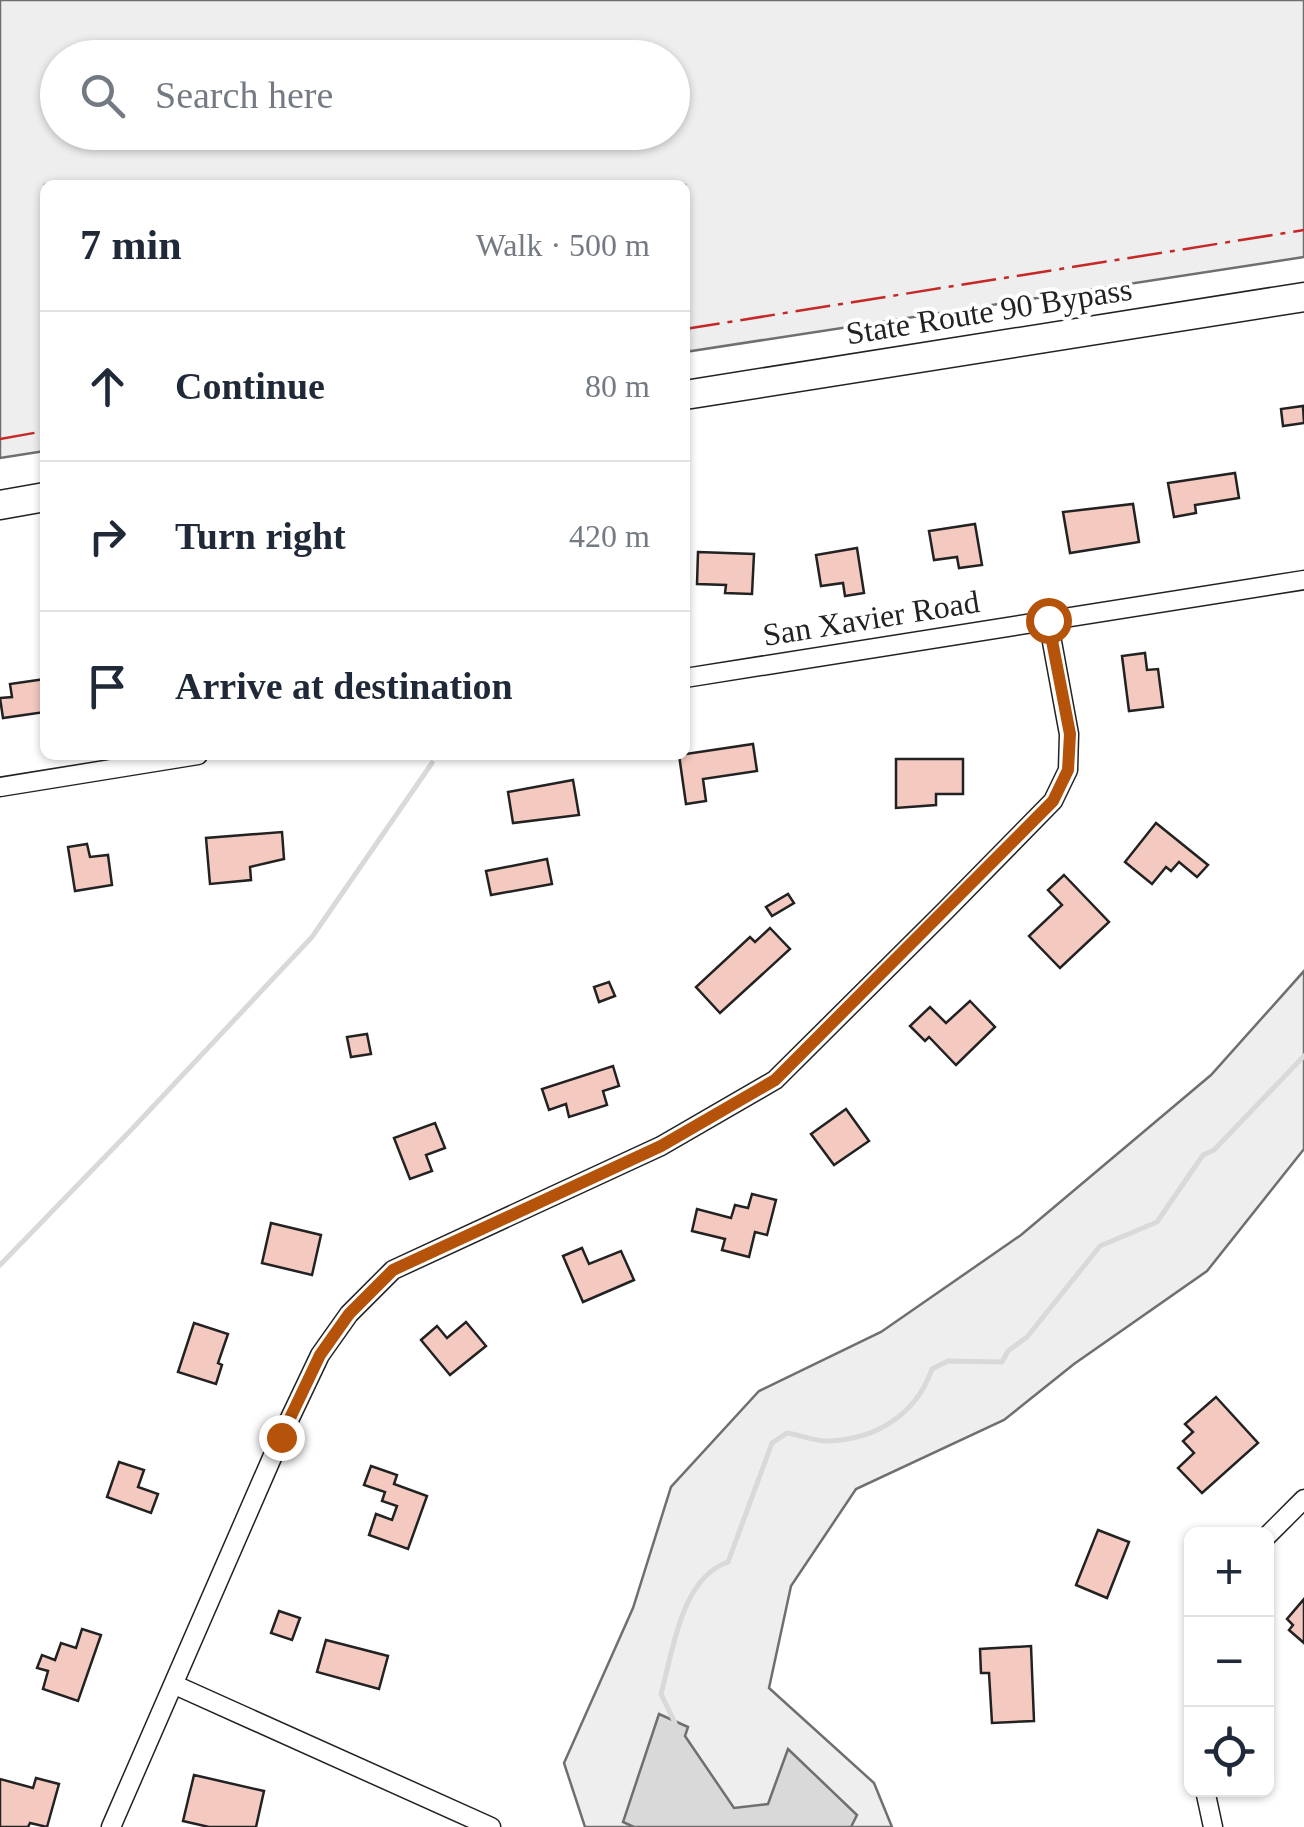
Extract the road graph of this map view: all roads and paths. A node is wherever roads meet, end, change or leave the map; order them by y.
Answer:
1 (1304, 297) edge
2 (690, 394) edge
3 (40, 498) edge
4 (0, 504) edge
5 (1304, 580) edge
6 (1048, 620) junction
7 (690, 677) edge
8 (166, 760) edge
9 (0, 786) edge
10 (1304, 1500) edge
11 (1274, 1529) edge
12 (175, 1684) junction
13 (1207, 1797) edge
14 (111, 1827) edge
15 (491, 1827) edge
16 (1213, 1827) edge

1 - 2 highway, State Route 90 Bypass
3 - 4 highway
5 - 6 street, San Xavier Road
6 - 7 street, San Xavier Road
6 - 12 street
8 - 9 street
10 - 11 street
12 - 14 street
12 - 15 street
13 - 16 street

